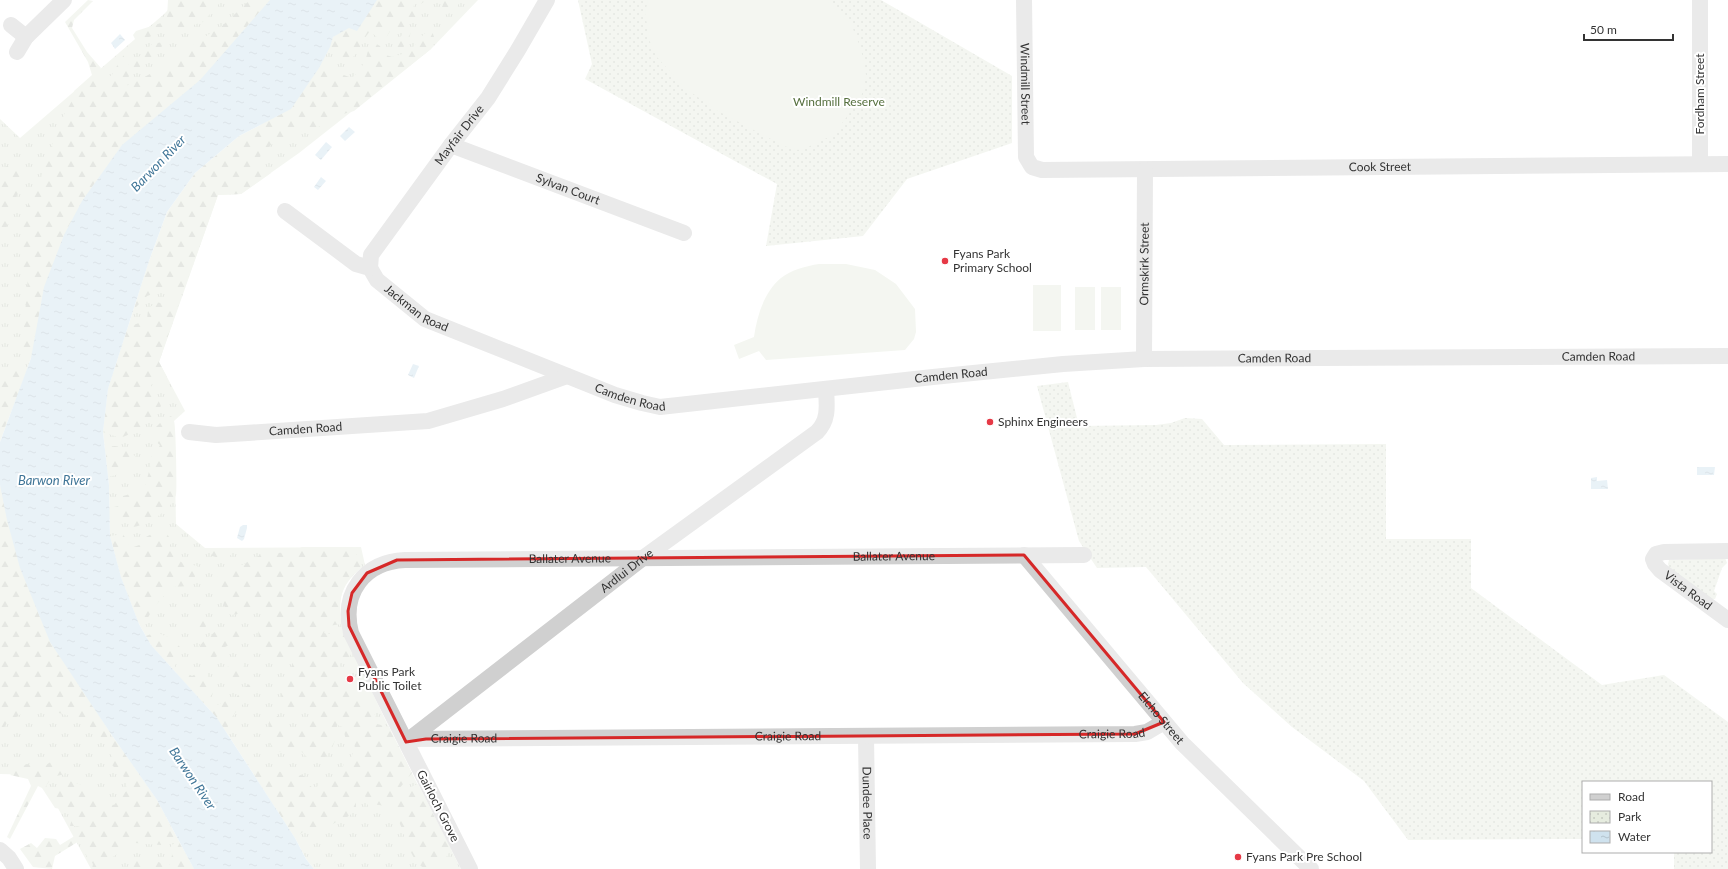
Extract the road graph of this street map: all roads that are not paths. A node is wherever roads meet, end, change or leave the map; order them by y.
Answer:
1 (64, 0) edge
2 (547, 0) edge
3 (1024, 0) edge
4 (1700, 0) edge
5 (11, 25) dead end
6 (26, 37) junction
7 (17, 52) dead end
8 (451, 146) junction
9 (1700, 164) junction
10 (1728, 164) edge
11 (1032, 167) joint
12 (1145, 170) junction
13 (285, 211) dead end
14 (684, 233) dead end
15 (370, 268) junction
16 (1728, 356) edge
17 (1144, 359) junction
18 (567, 376) junction
19 (826, 390) junction
20 (188, 432) dead end
21 (1728, 551) edge
22 (1024, 555) junction
23 (1084, 555) dead end
24 (643, 558) junction
25 (1728, 620) edge
26 (1164, 722) junction
27 (866, 736) junction
28 (407, 741) junction
29 (0, 850) edge
30 (16, 869) edge
31 (470, 869) edge
32 (868, 869) edge
33 (1311, 869) edge

1 - 6 street
2 - 8 street, Mayfair Drive
3 - 11 street, Windmill Street
4 - 9 street, Fordham Street
5 - 6 street
6 - 7 street
8 - 14 street, Sylvan Court
8 - 15 street, Mayfair Drive
9 - 10 street, Cook Street
9 - 12 street, Cook Street
11 - 12 street, Cook Street
12 - 17 street, Ormskirk Street
13 - 15 street
15 - 18 street, Jackman Road
16 - 17 street, Camden Road
17 - 19 street, Camden Road
18 - 19 street, Camden Road
18 - 20 street, Camden Road
19 - 24 street, Ardlui Drive
21 - 25 street, Vista Road
22 - 23 street, Ballater Avenue
22 - 24 street, Ballater Avenue
22 - 26 street, Elcho Street
24 - 28 street, Ardlui Drive
24 - 28 street, Ballater Avenue
26 - 27 street, Craigie Road
26 - 33 street, Elcho Street
27 - 28 street, Craigie Road
27 - 32 street, Dundee Place
28 - 31 street, Gairloch Grove
29 - 30 street

